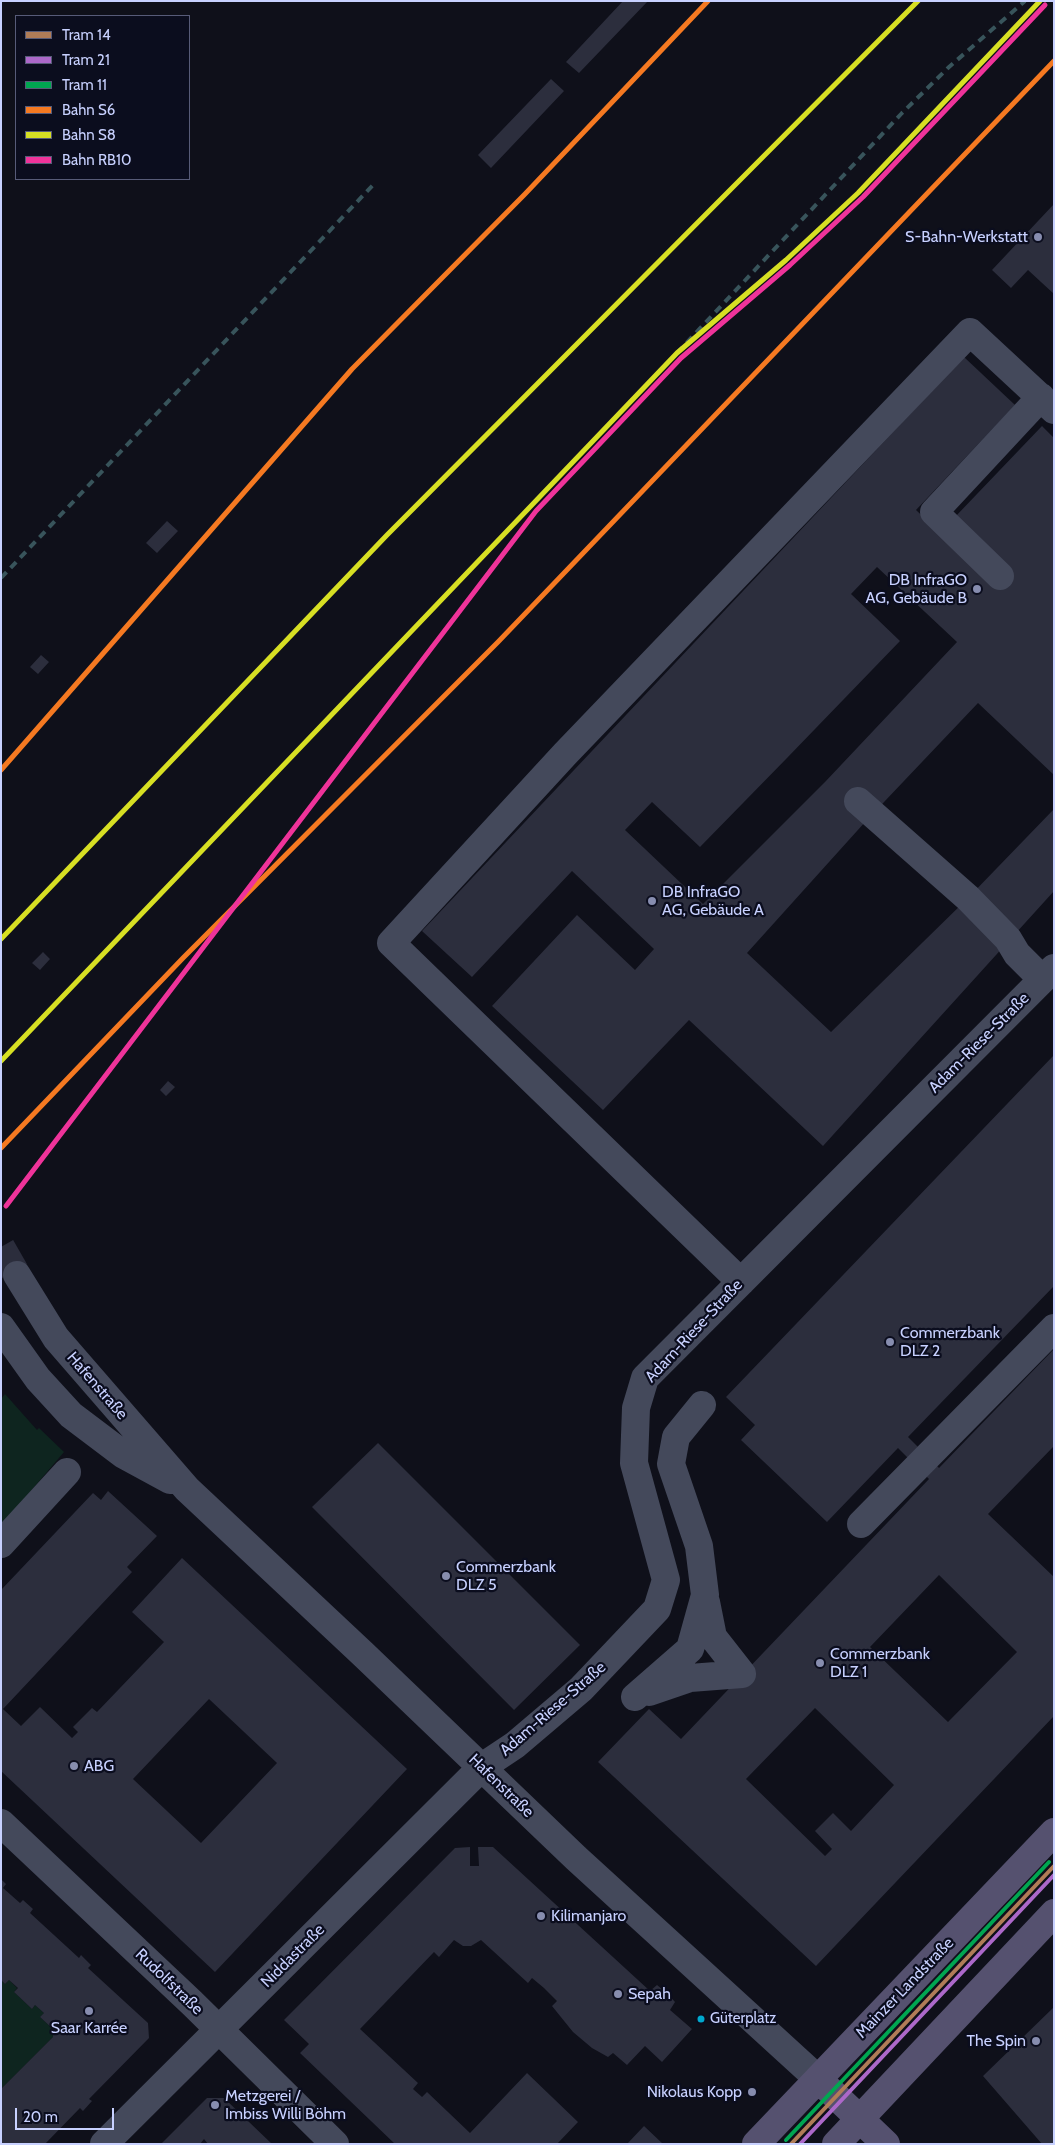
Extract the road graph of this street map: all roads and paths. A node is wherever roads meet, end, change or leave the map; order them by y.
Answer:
1 (1047, 403) edge
2 (1000, 576) dead end
3 (858, 801) dead end
4 (1048, 974) edge
5 (17, 1275) tunnel mouth
6 (741, 1282) junction
7 (1, 1327) edge
8 (1054, 1328) edge
9 (702, 1405) dead end
10 (67, 1472) dead end
11 (187, 1489) junction
12 (861, 1524) dead end
13 (1, 1544) edge
14 (705, 1595) dead end
15 (482, 1767) junction
16 (1, 1823) edge
17 (1054, 1832) edge
18 (1054, 1914) edge
19 (220, 2031) junction
20 (818, 2080) junction
21 (859, 2119) junction
22 (104, 2144) edge
23 (335, 2144) edge
24 (756, 2144) edge
25 (836, 2144) edge
26 (886, 2144) edge

1 - 2 street
1 - 6 street
3 - 4 street
4 - 6 street, Adam-Riese-Straße
5 - 11 street, Hafenstraße
6 - 15 street, Adam-Riese-Straße
7 - 11 street, Hafenstraße
8 - 12 street
9 - 14 street
10 - 13 street
11 - 15 street, Hafenstraße
15 - 19 street, Niddastraße
15 - 20 street, Hafenstraße
16 - 19 street, Rudolfstraße
17 - 20 main road, Mainzer Landstraße
18 - 21 main road
19 - 22 street, Niddastraße
19 - 23 street, Rudolfstraße
20 - 21 main road
20 - 24 main road, Mainzer Landstraße
21 - 25 main road
21 - 26 main road

